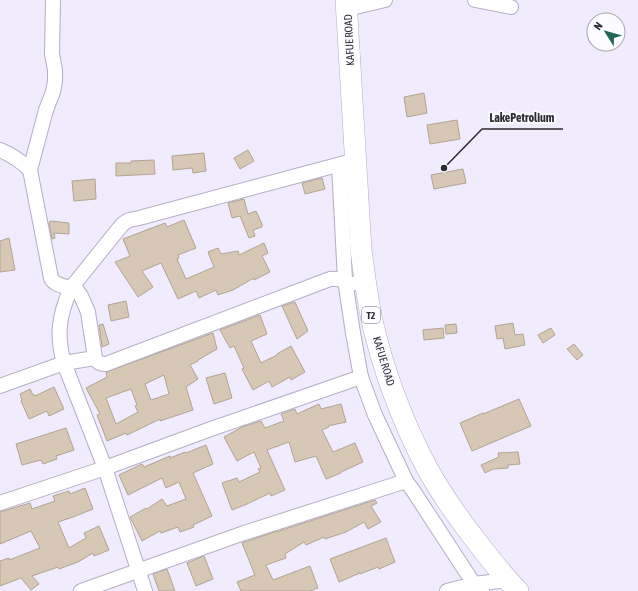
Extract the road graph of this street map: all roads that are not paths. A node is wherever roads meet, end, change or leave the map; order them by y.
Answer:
1 (53, 0) edge
2 (385, 0) edge
3 (475, 0) edge
4 (347, 5) edge
5 (511, 7) dead end
6 (0, 150) edge
7 (347, 162) junction
8 (30, 170) junction
9 (345, 280) junction
10 (365, 284) junction
11 (72, 286) junction
12 (95, 358) junction
13 (64, 363) junction
14 (361, 377) junction
15 (0, 386) edge
16 (105, 468) junction
17 (406, 481) junction
18 (0, 503) edge
19 (138, 570) junction
20 (512, 585) edge
21 (478, 588) edge
22 (81, 591) edge
23 (145, 591) edge
24 (447, 591) edge

1 - 8 street
2 - 4 street
3 - 5 street
4 - 7 highway, KAFUE ROAD / T2
6 - 8 street
7 - 9 street
7 - 10 highway, KAFUE ROAD / T2
7 - 11 street
8 - 11 street
9 - 10 street
9 - 12 street
9 - 14 street
10 - 20 highway, KAFUE ROAD / T2
11 - 12 street
11 - 13 street
12 - 13 street
13 - 15 street
13 - 16 street
14 - 16 street
14 - 17 street
16 - 18 street
16 - 19 street
17 - 19 street
17 - 21 street
19 - 22 street
19 - 23 street
20 - 21 street
21 - 24 street

